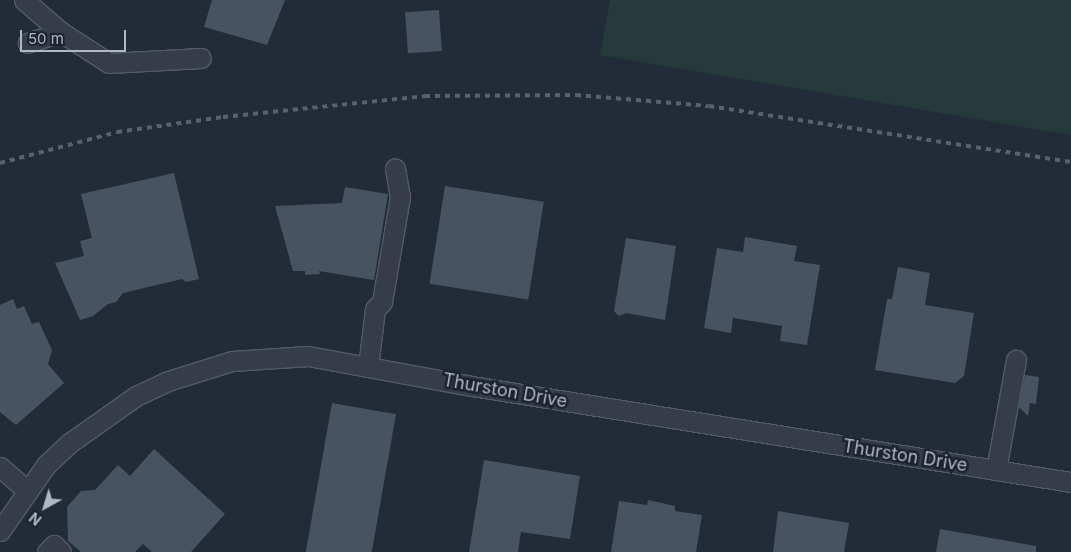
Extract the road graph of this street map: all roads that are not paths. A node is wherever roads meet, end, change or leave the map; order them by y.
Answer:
1 (24, 0) edge
2 (61, 32) junction
3 (28, 43) dead end
4 (201, 58) dead end
5 (395, 168) dead end
6 (1016, 360) dead end
7 (368, 367) junction
8 (0, 468) edge
9 (996, 470) junction
10 (1071, 482) edge
11 (28, 491) junction
12 (0, 531) edge
13 (47, 552) edge
14 (61, 552) edge

1 - 2 street
2 - 3 street
2 - 4 street
5 - 7 street
6 - 9 street
7 - 9 street, Thurston Drive
7 - 11 street, Thurston Drive
8 - 11 street
9 - 10 street, Thurston Drive
11 - 12 street, Thurston Drive
13 - 14 street

